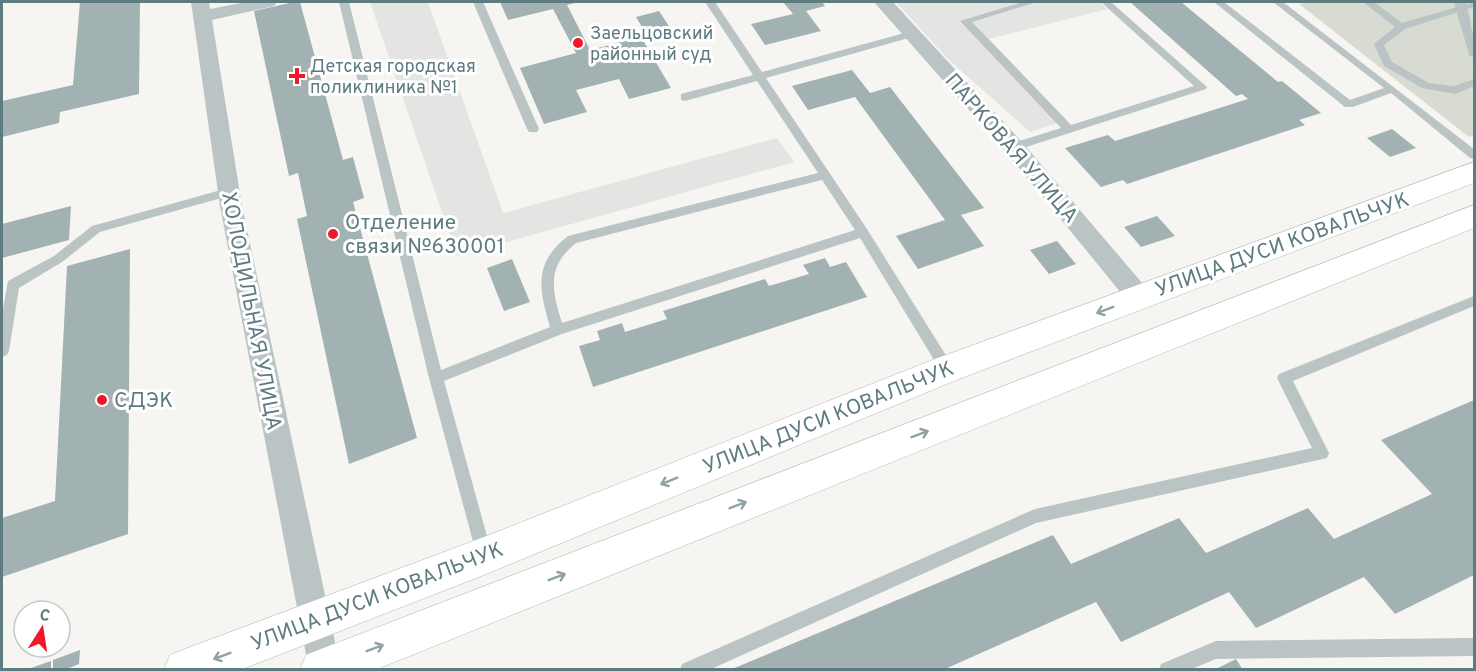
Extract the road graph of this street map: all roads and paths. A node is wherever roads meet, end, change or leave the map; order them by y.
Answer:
1 (268, 2) edge
2 (344, 2) edge
3 (478, 2) edge
4 (710, 2) edge
5 (883, 2) edge
6 (1032, 2) edge
7 (1106, 2) edge
8 (1219, 2) edge
9 (1278, 2) edge
10 (1368, 2) edge
11 (1460, 2) edge
12 (1474, 4) edge
13 (201, 9) edge
14 (1401, 27) junction
15 (912, 34) junction
16 (1474, 55) edge
17 (760, 76) junction
18 (1474, 82) edge
19 (1392, 89) junction
20 (685, 97) dead end
21 (533, 129) dead end
22 (1069, 130) junction
23 (1014, 147) junction
24 (1474, 155) edge
25 (1474, 172) edge
26 (826, 175) junction
27 (228, 192) junction
28 (1474, 216) edge
29 (863, 232) junction
30 (1139, 297) junction
31 (1474, 301) edge
32 (558, 330) junction
33 (2, 351) edge
34 (946, 369) junction
35 (436, 378) junction
36 (484, 556) junction
37 (315, 618) junction
38 (1474, 647) edge
39 (185, 669) edge
40 (323, 669) edge
41 (688, 669) edge
42 (1167, 669) edge

1 - 13 street
2 - 35 lane
3 - 21 lane
4 - 17 lane
5 - 15 street, ПАРКОВАЯ УЛИЦА
6 - 22 lane
7 - 22 lane
8 - 19 lane
9 - 19 lane
10 - 14 lane
11 - 16 lane, bridge
12 - 14 lane
13 - 27 street, ХОЛОДИЛЬНАЯ УЛИЦА
14 - 18 lane
15 - 17 lane
15 - 23 street, ПАРКОВАЯ УЛИЦА
17 - 20 lane
17 - 26 lane
19 - 24 lane
22 - 23 lane
23 - 30 street, ПАРКОВАЯ УЛИЦА
25 - 30 main road, УЛИЦА ДУСИ КОВАЛЬЧУК
26 - 29 lane
26 - 32 lane
27 - 33 lane
27 - 37 street, ХОЛОДИЛЬНАЯ УЛИЦА
40 -> 28 main road, УЛИЦА ДУСИ КОВАЛЬЧУК
29 - 32 lane
29 - 34 lane
30 -> 34 main road, УЛИЦА ДУСИ КОВАЛЬЧУК
31 - 41 lane
32 - 35 lane
34 -> 36 main road, УЛИЦА ДУСИ КОВАЛЬЧУК
35 - 36 lane
36 - 37 main road, УЛИЦА ДУСИ КОВАЛЬЧУК
37 -> 39 main road, УЛИЦА ДУСИ КОВАЛЬЧУК
37 - 40 street, ХОЛОДИЛЬНАЯ УЛИЦА
38 - 42 lane

